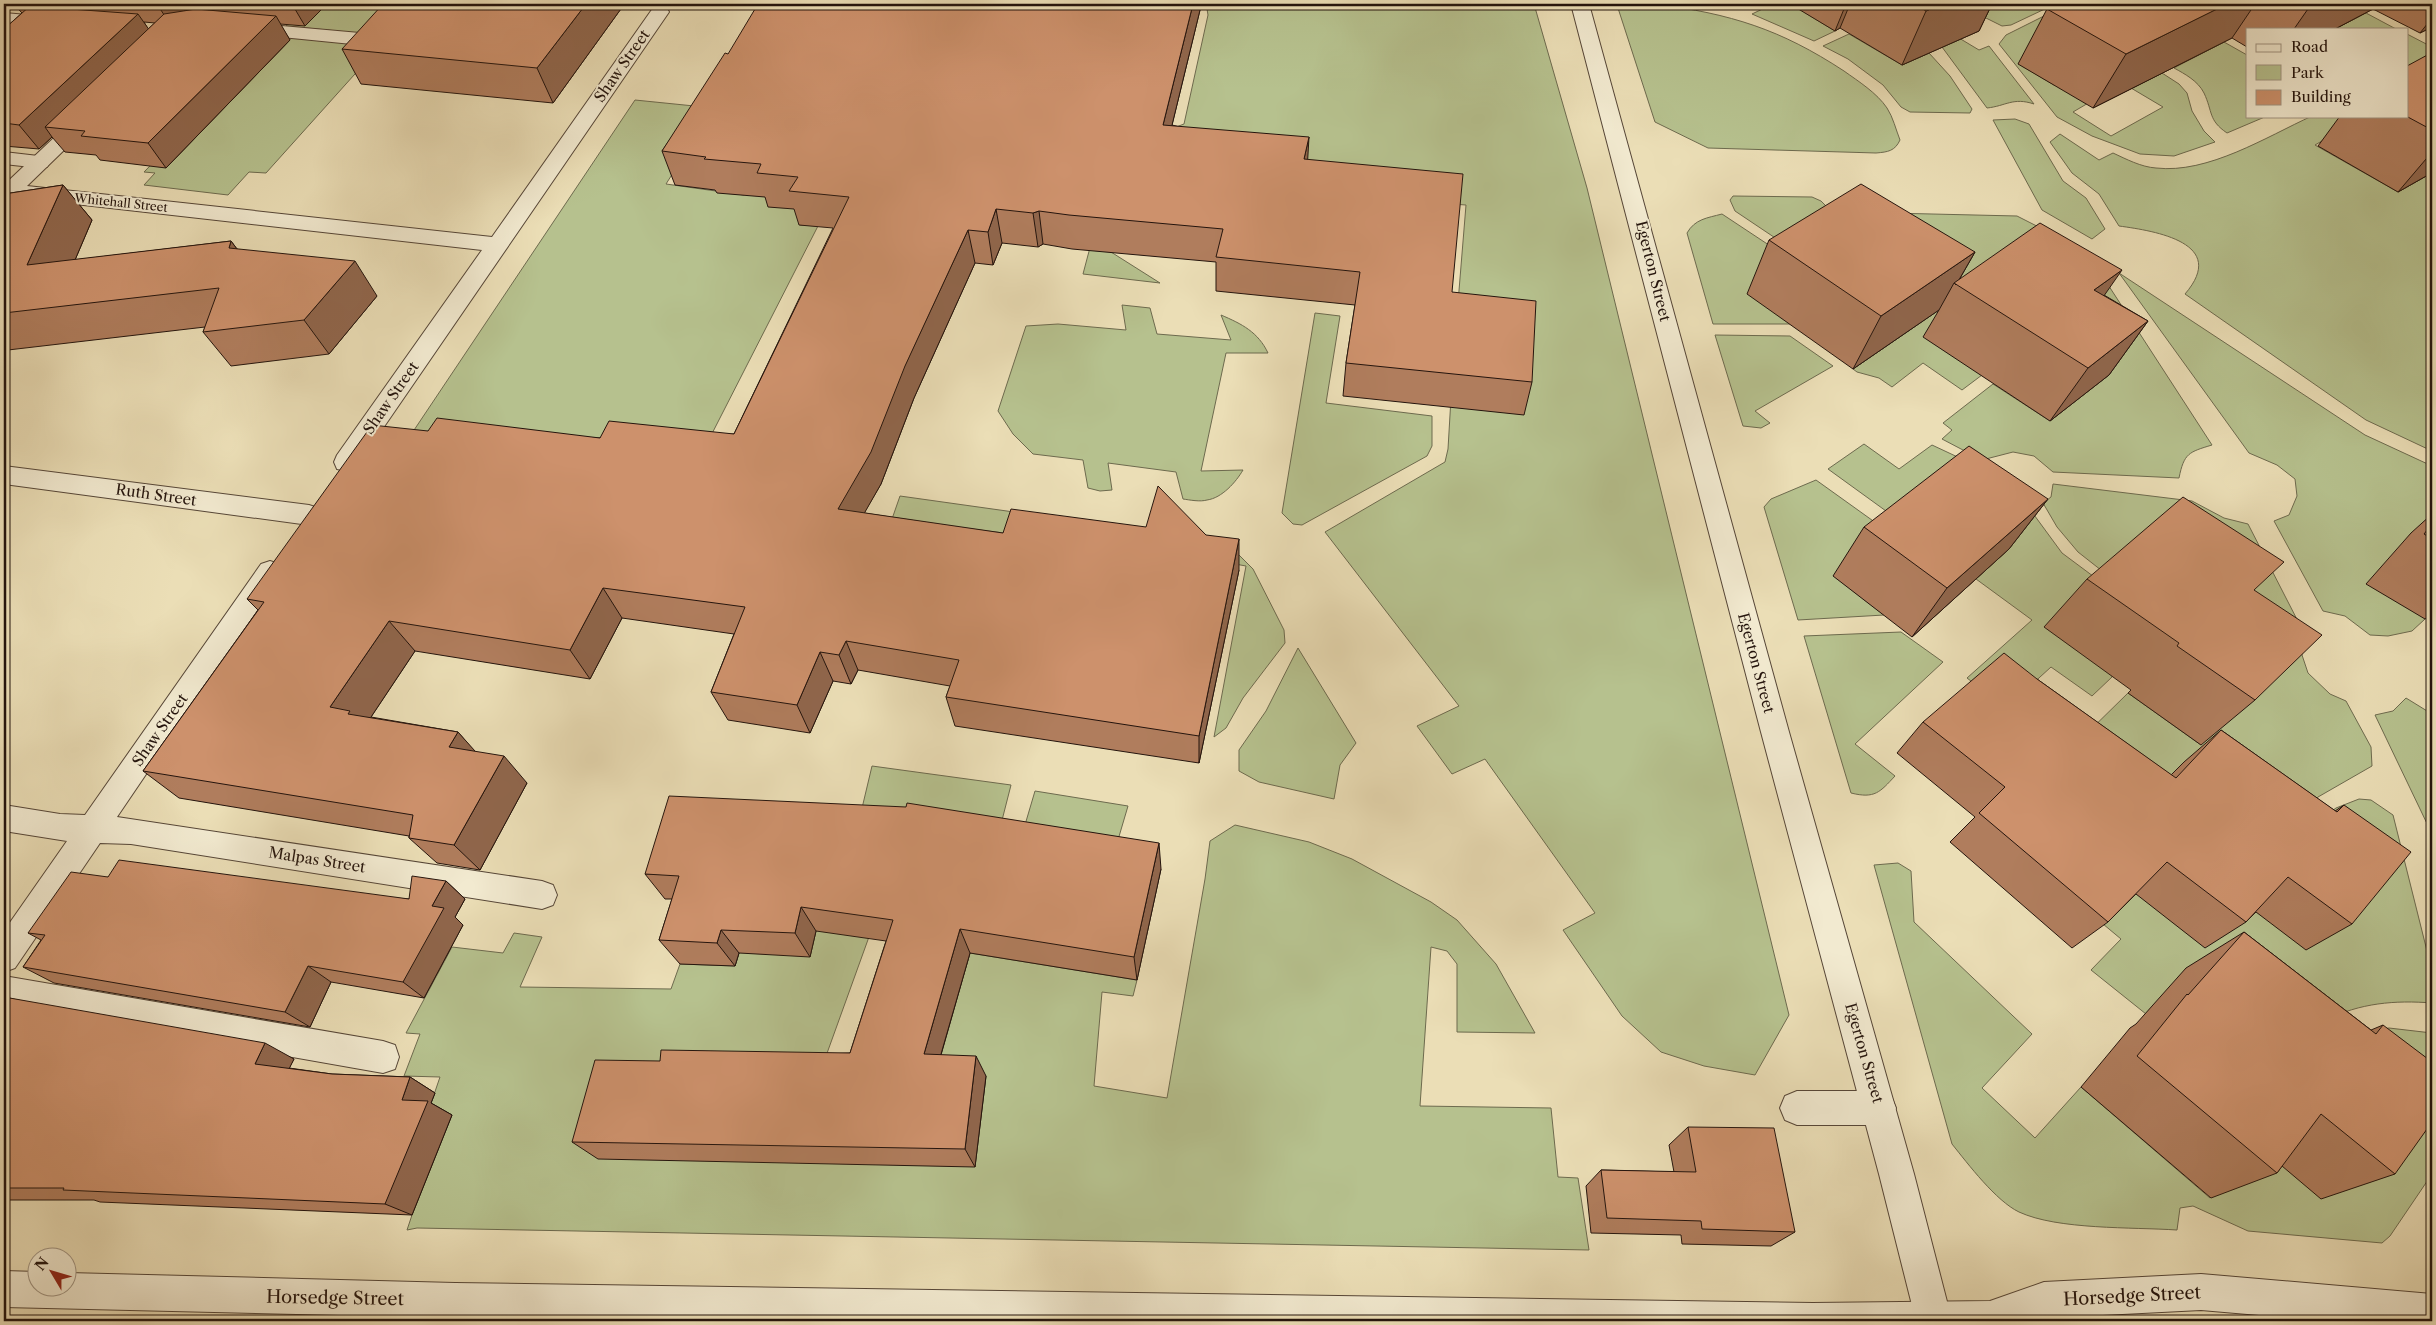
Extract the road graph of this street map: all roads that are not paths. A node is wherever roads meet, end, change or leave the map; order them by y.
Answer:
1 (14, 4) edge
2 (1580, 4) edge
3 (4, 12) edge
4 (660, 12) dead end
5 (4, 19) edge
6 (71, 25) edge
7 (232, 27) edge
8 (382, 41) edge
9 (97, 107) edge
10 (4, 158) edge
11 (40, 162) junction
12 (498, 245) junction
13 (4, 475) edge
14 (320, 499) junction
15 (4, 818) edge
16 (91, 830) junction
17 (542, 895) dead end
18 (4, 958) edge
19 (4, 991) edge
20 (383, 1057) dead end
21 (1797, 1108) dead end
22 (1880, 1108) junction
23 (4, 1290) edge
24 (2432, 1312) edge
25 (1027, 1316) edge
26 (1934, 1321) edge

1 - 3 street
2 - 22 street, Egerton Street
4 - 12 street, Shaw Street
5 - 6 street
7 - 8 street
9 - 11 street, Whitehall Street
10 - 11 street
11 - 12 street, Whitehall Street
12 - 14 street, Shaw Street
13 - 14 street, Ruth Street
14 - 16 street, Shaw Street
15 - 16 street
16 - 17 street, Malpas Street
16 - 18 street, Shaw Street
19 - 20 street
21 - 22 street
22 - 26 street, Egerton Street
23 - 25 street, Horsedge Street
24 - 26 street, Horsedge Street
25 - 26 street, Horsedge Street

